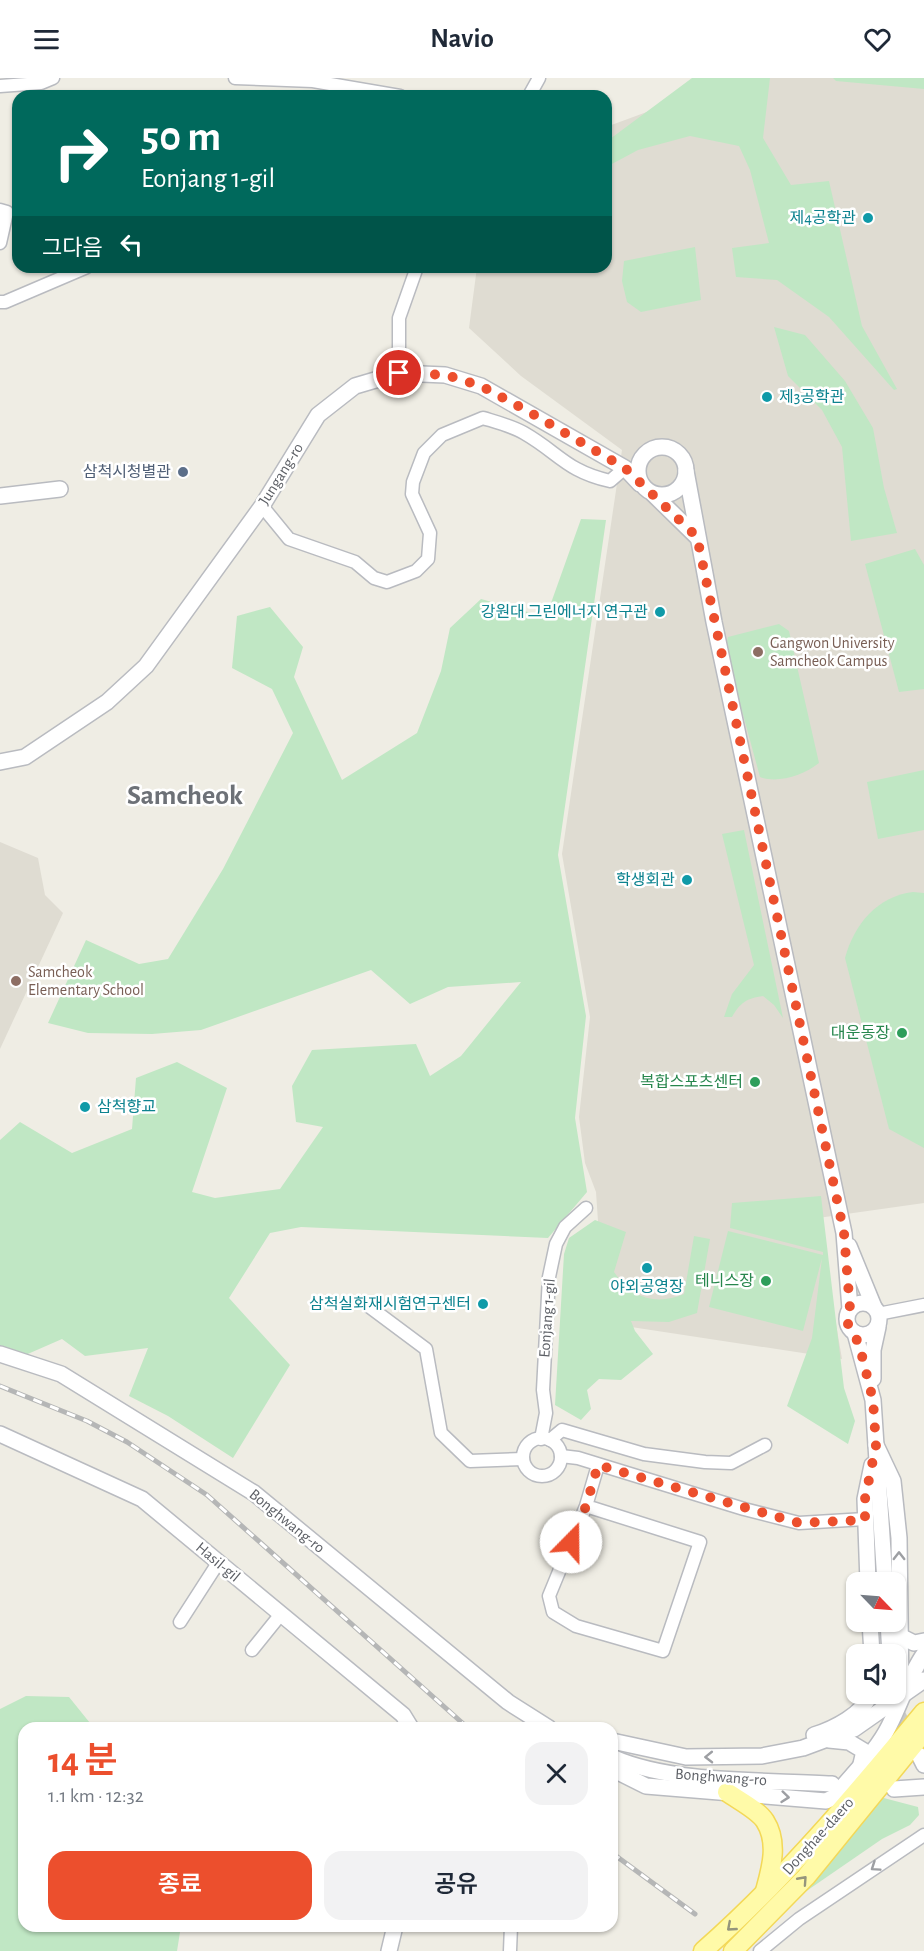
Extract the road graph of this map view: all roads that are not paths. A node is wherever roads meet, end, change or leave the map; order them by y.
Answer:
1 (53, 78) edge
2 (235, 78) edge
3 (0, 86) edge
4 (365, 90) edge
5 (0, 210) edge
6 (0, 243) edge
7 (72, 273) edge
8 (415, 273) edge
9 (0, 302) edge
10 (399, 373) junction
11 (643, 455) junction
12 (625, 468) junction
13 (686, 471) junction
14 (640, 484) junction
15 (60, 489) dead end
16 (653, 494) junction
17 (0, 496) edge
18 (262, 506) junction
19 (697, 537) junction
20 (0, 762) edge
21 (586, 1208) dead end
22 (844, 1233) junction
23 (363, 1302) dead end
24 (924, 1305) edge
25 (850, 1309) junction
26 (877, 1316) junction
27 (855, 1333) junction
28 (0, 1354) edge
29 (873, 1400) junction
30 (0, 1434) edge
31 (546, 1439) junction
32 (876, 1445) junction
33 (765, 1446) dead end
34 (561, 1456) junction
35 (524, 1459) junction
36 (598, 1465) junction
37 (586, 1506) junction
38 (865, 1520) junction
39 (218, 1563) junction
40 (868, 1572) edge
41 (884, 1572) edge
42 (281, 1614) junction
43 (180, 1622) dead end
44 (900, 1636) junction
45 (924, 1641) edge
46 (900, 1644) edge
47 (252, 1650) dead end
48 (924, 1653) edge
49 (924, 1680) edge
50 (906, 1683) edge
51 (906, 1694) edge
52 (865, 1704) edge
53 (892, 1704) edge
54 (898, 1704) edge
55 (924, 1712) edge
56 (407, 1722) edge
57 (540, 1722) edge
58 (924, 1732) edge
59 (830, 1740) junction
60 (618, 1743) edge
61 (746, 1756) junction
62 (618, 1760) edge
63 (861, 1764) junction
64 (618, 1772) edge
65 (832, 1785) dead end
66 (924, 1787) edge
67 (894, 1789) dead end
68 (727, 1792) junction
69 (924, 1835) edge
70 (763, 1897) junction
71 (394, 1932) edge
72 (511, 1932) edge
73 (389, 1951) edge
74 (510, 1951) edge
75 (703, 1951) edge
76 (733, 1951) edge
77 (760, 1951) edge

1 - 3 street
2 - 4 street
5 - 6 street
7 - 9 street
8 - 10 street
10 - 12 street, Jungang-ro
10 - 18 street, Jungang-ro
11 - 12 street
11 - 13 street
11 - 14 street
12 - 14 street, Jungang-ro
12 - 18 street
13 - 16 street
13 - 19 street
14 - 16 street
15 - 17 street
16 - 19 street
18 - 20 street, Jungang-ro
19 - 22 street
21 - 31 street, Eonjang 1-gil
22 - 25 street
22 - 26 street
23 - 35 street
24 - 26 street
25 - 26 street
25 - 27 street
26 - 27 street
26 - 29 street
27 - 29 street
28 - 57 street, Bonghwang-ro
29 - 32 street
30 - 39 street, Hasil-gil
31 - 33 street
31 - 34 street
31 - 35 street
32 - 38 street
32 - 41 street
44 -> 32 street
34 - 35 street
34 - 36 street
36 - 37 street
36 - 38 street
37 - 37 street
38 - 40 street
39 - 42 street, Hasil-gil
39 - 43 street
42 - 47 street
42 - 56 street, Hasil-gil
44 - 45 street
44 - 46 street
48 - 50 street
49 - 51 street
52 - 61 street
53 - 59 street
54 - 63 street
55 - 70 main road, Donghae-daero
76 -> 58 main road, Donghae-daero
59 - 61 street
59 - 63 street
61 -> 60 street
62 - 65 street, Bonghwang-ro
68 -> 63 street
64 - 68 street
66 - 67 street
68 - 70 main road
69 -> 77 street
70 -> 75 main road, Donghae-daero
71 - 73 street
72 - 74 street

